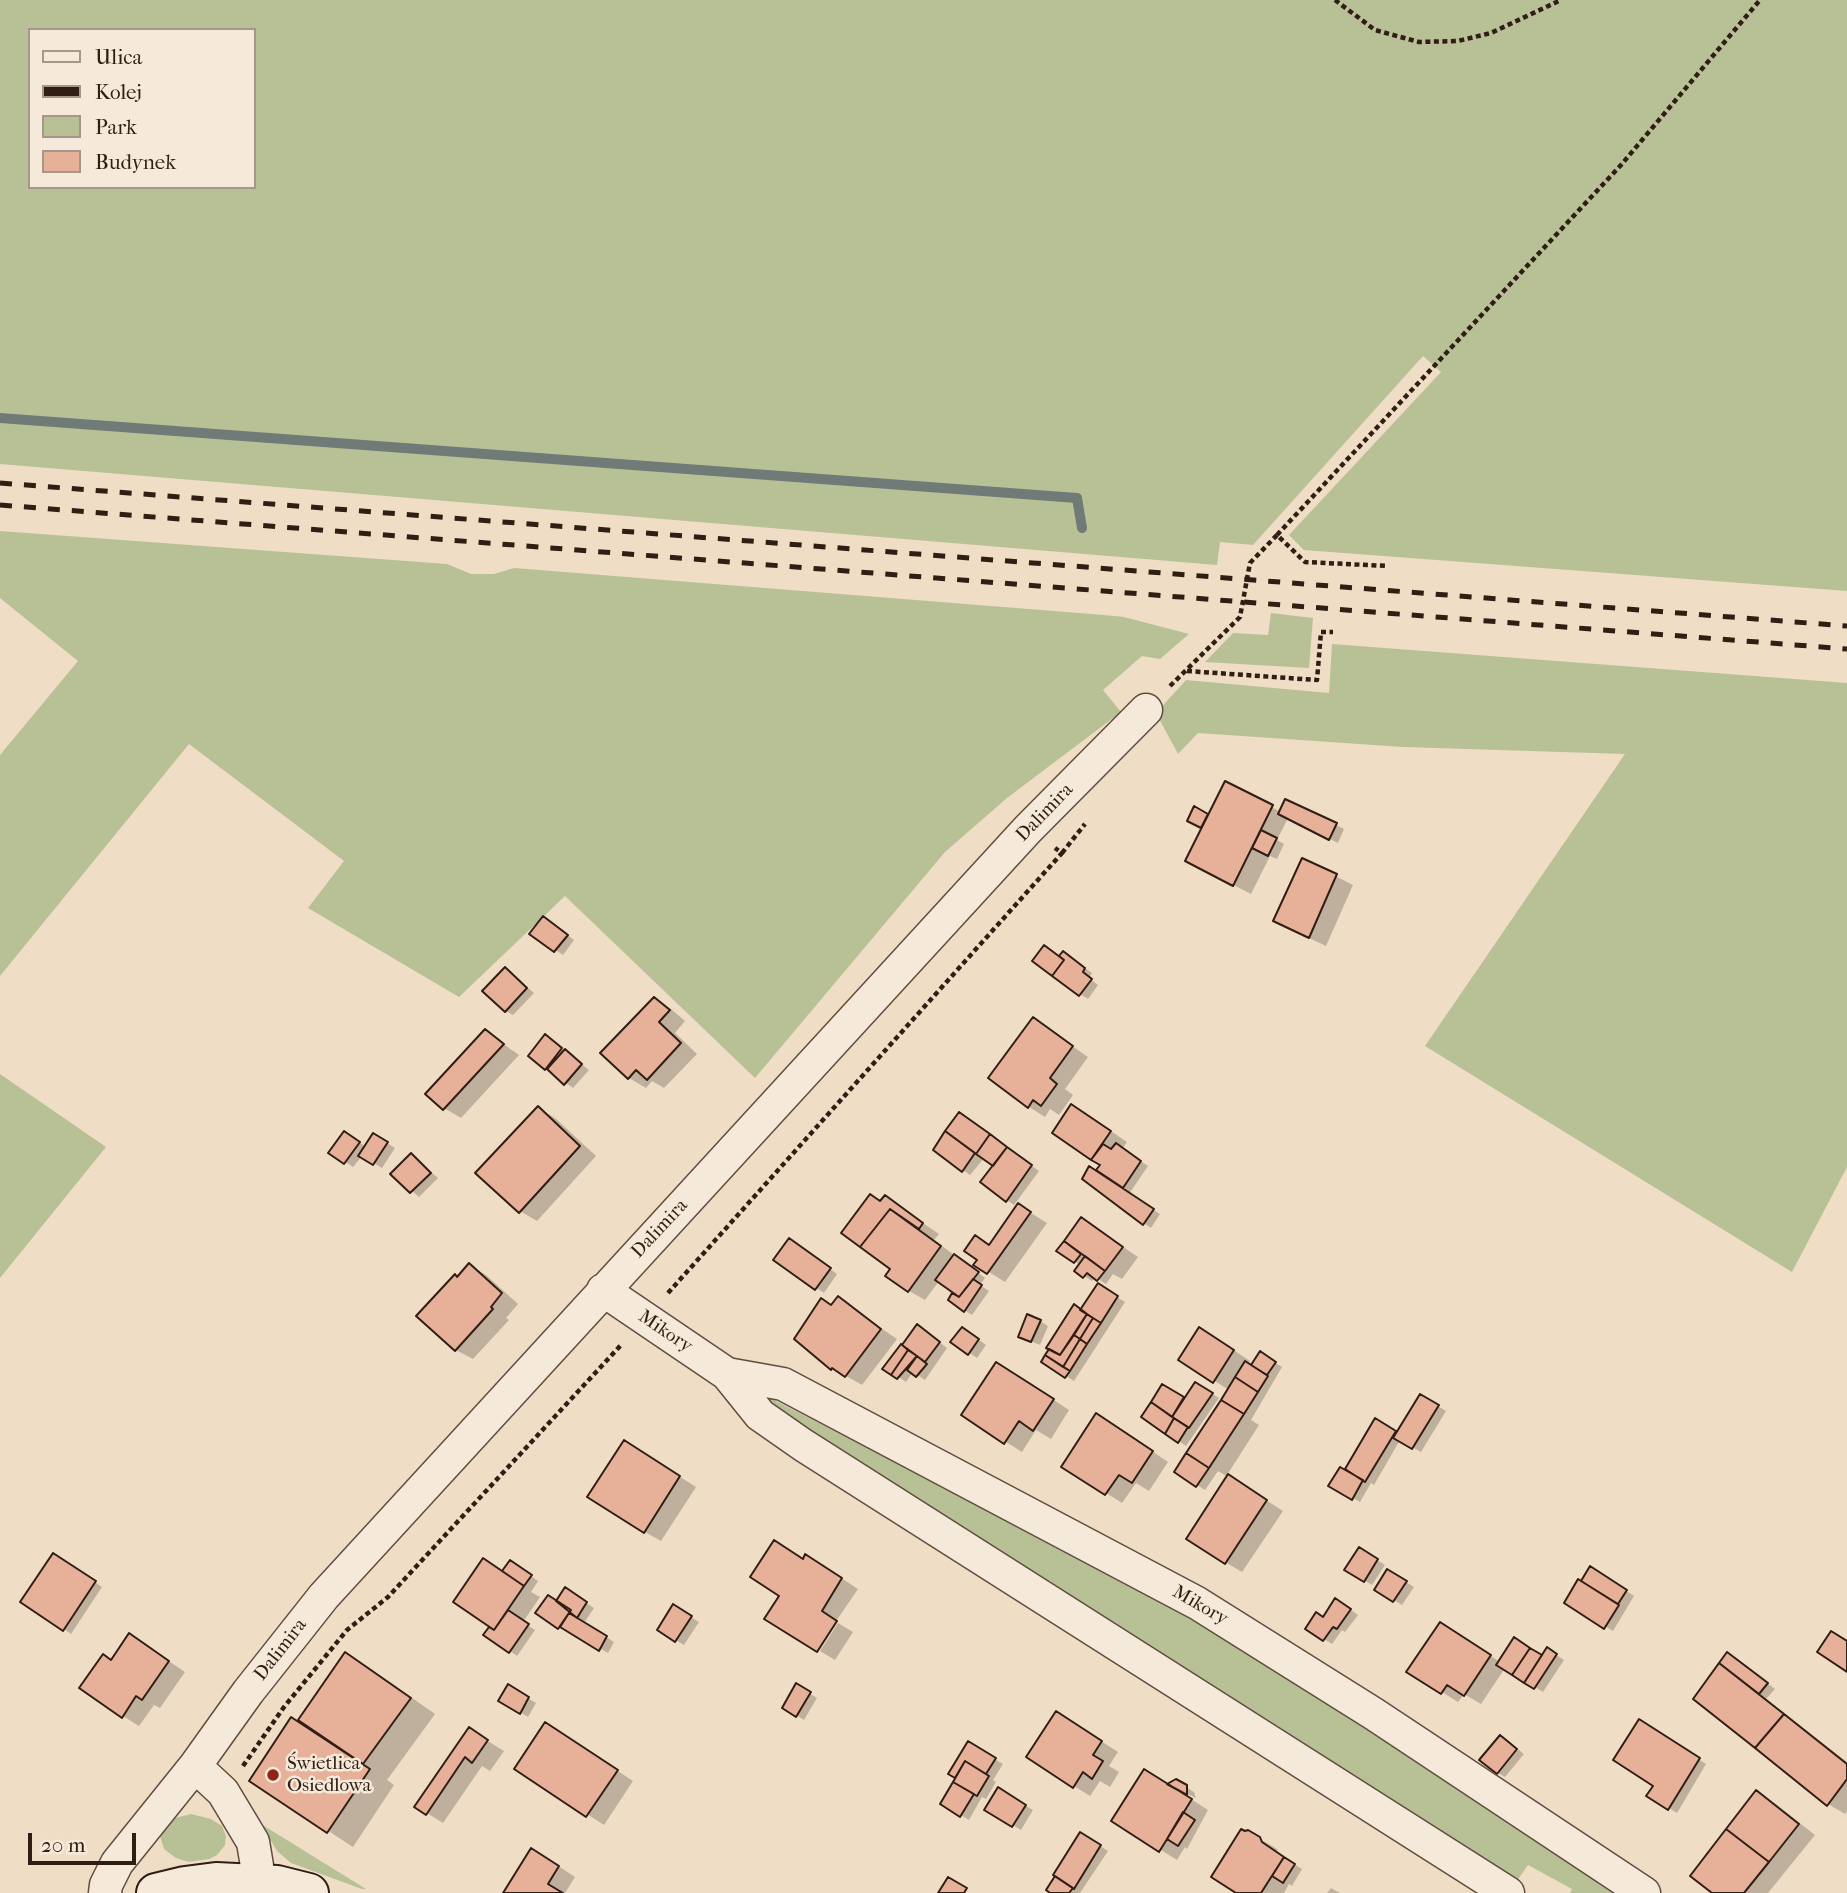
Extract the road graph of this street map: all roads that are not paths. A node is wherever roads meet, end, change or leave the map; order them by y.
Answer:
1 (1146, 710) road end
2 (603, 1290) junction
3 (727, 1374) junction
4 (195, 1766) junction
5 (254, 1882) junction
6 (105, 1893) edge
7 (156, 1893) edge
8 (309, 1893) edge
9 (1508, 1893) edge
10 (1644, 1893) edge

1 - 2 street, Dalimira
2 - 3 street, Mikory
2 - 4 street, Dalimira
3 - 9 street, Mikory
3 - 10 street, Mikory
4 - 5 street
4 - 6 street, Dalimira
5 - 7 main road
5 - 8 main road

